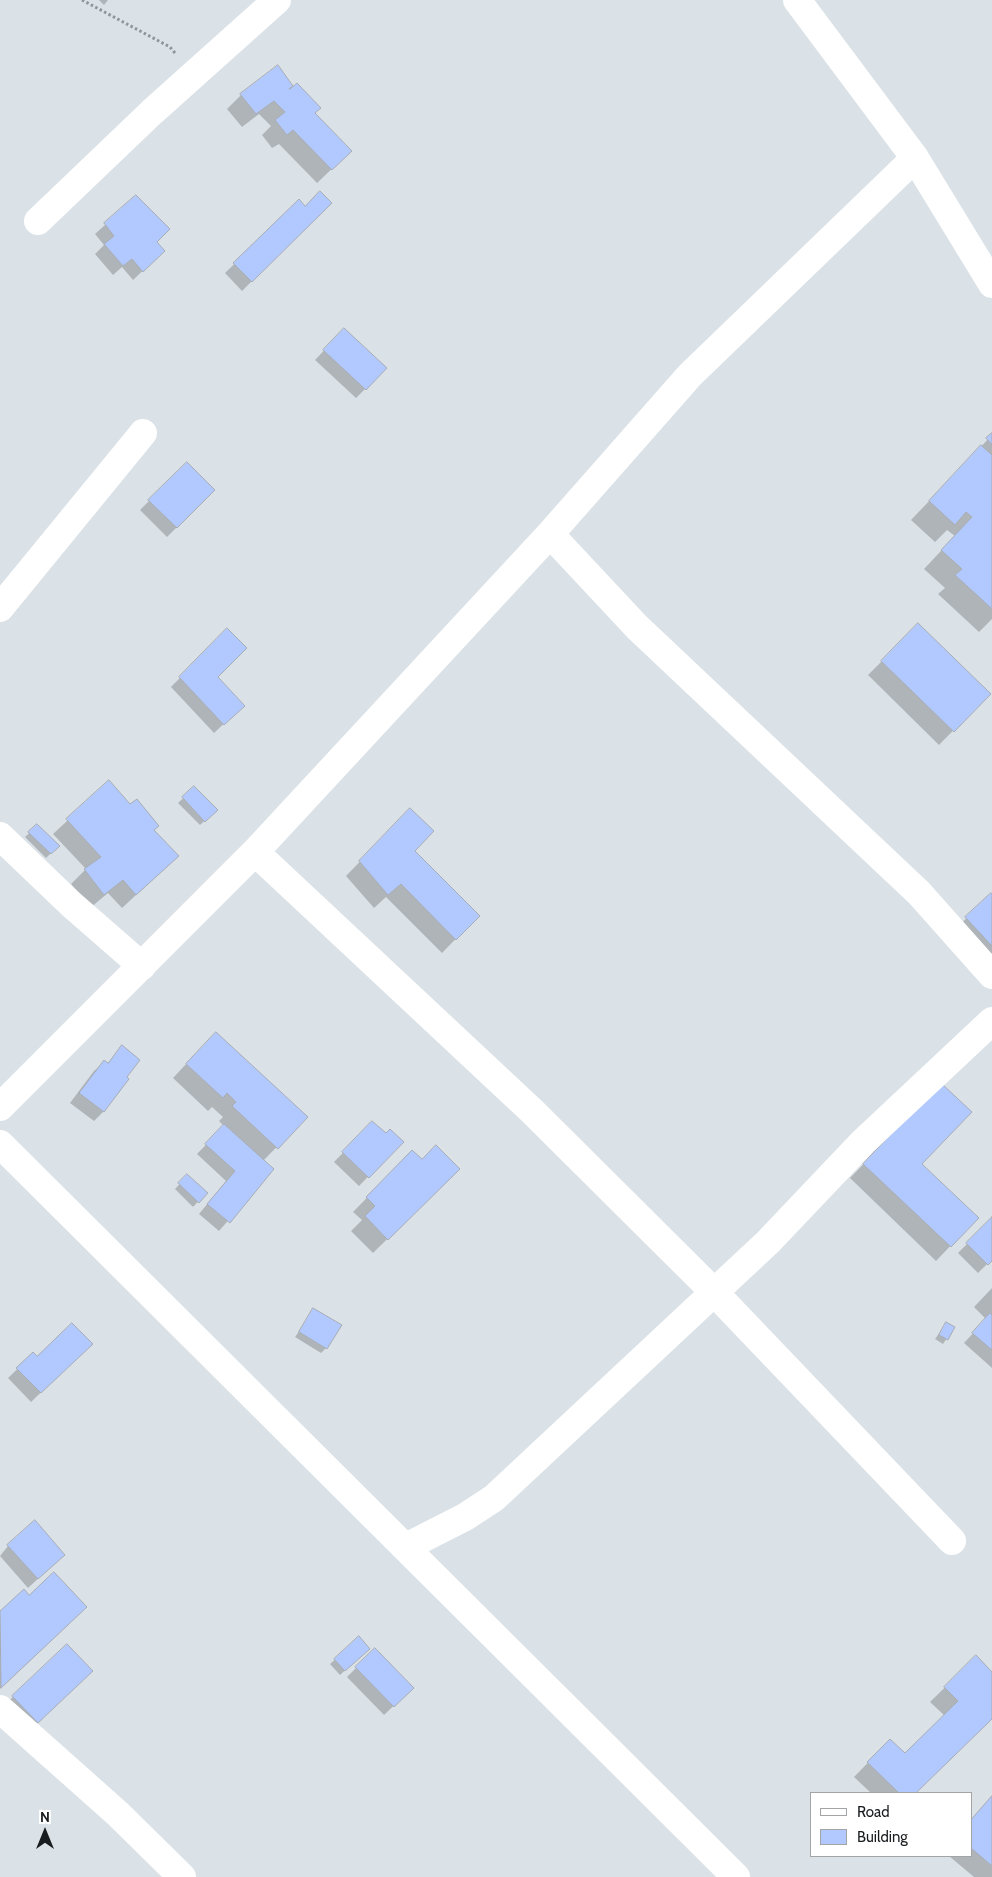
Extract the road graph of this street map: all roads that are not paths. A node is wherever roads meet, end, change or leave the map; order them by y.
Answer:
1 (277, 0) edge
2 (797, 0) edge
3 (915, 158) junction
4 (38, 220) dead end
5 (992, 284) edge
6 (143, 433) dead end
7 (550, 534) junction
8 (0, 608) edge
9 (0, 836) edge
10 (255, 852) junction
11 (142, 966) junction
12 (992, 975) edge
13 (992, 1021) edge
14 (0, 1107) edge
15 (0, 1144) edge
16 (713, 1291) junction
17 (952, 1541) dead end
18 (406, 1547) junction
19 (0, 1709) edge
20 (182, 1877) edge
21 (736, 1877) edge

1 - 4 street
2 - 3 street
3 - 5 street
3 - 7 street
6 - 8 street
7 - 10 street
7 - 12 street
9 - 11 street
10 - 11 street
10 - 16 street
11 - 14 street
13 - 16 street
15 - 18 street
16 - 17 street
16 - 18 street
18 - 21 street
19 - 20 street

